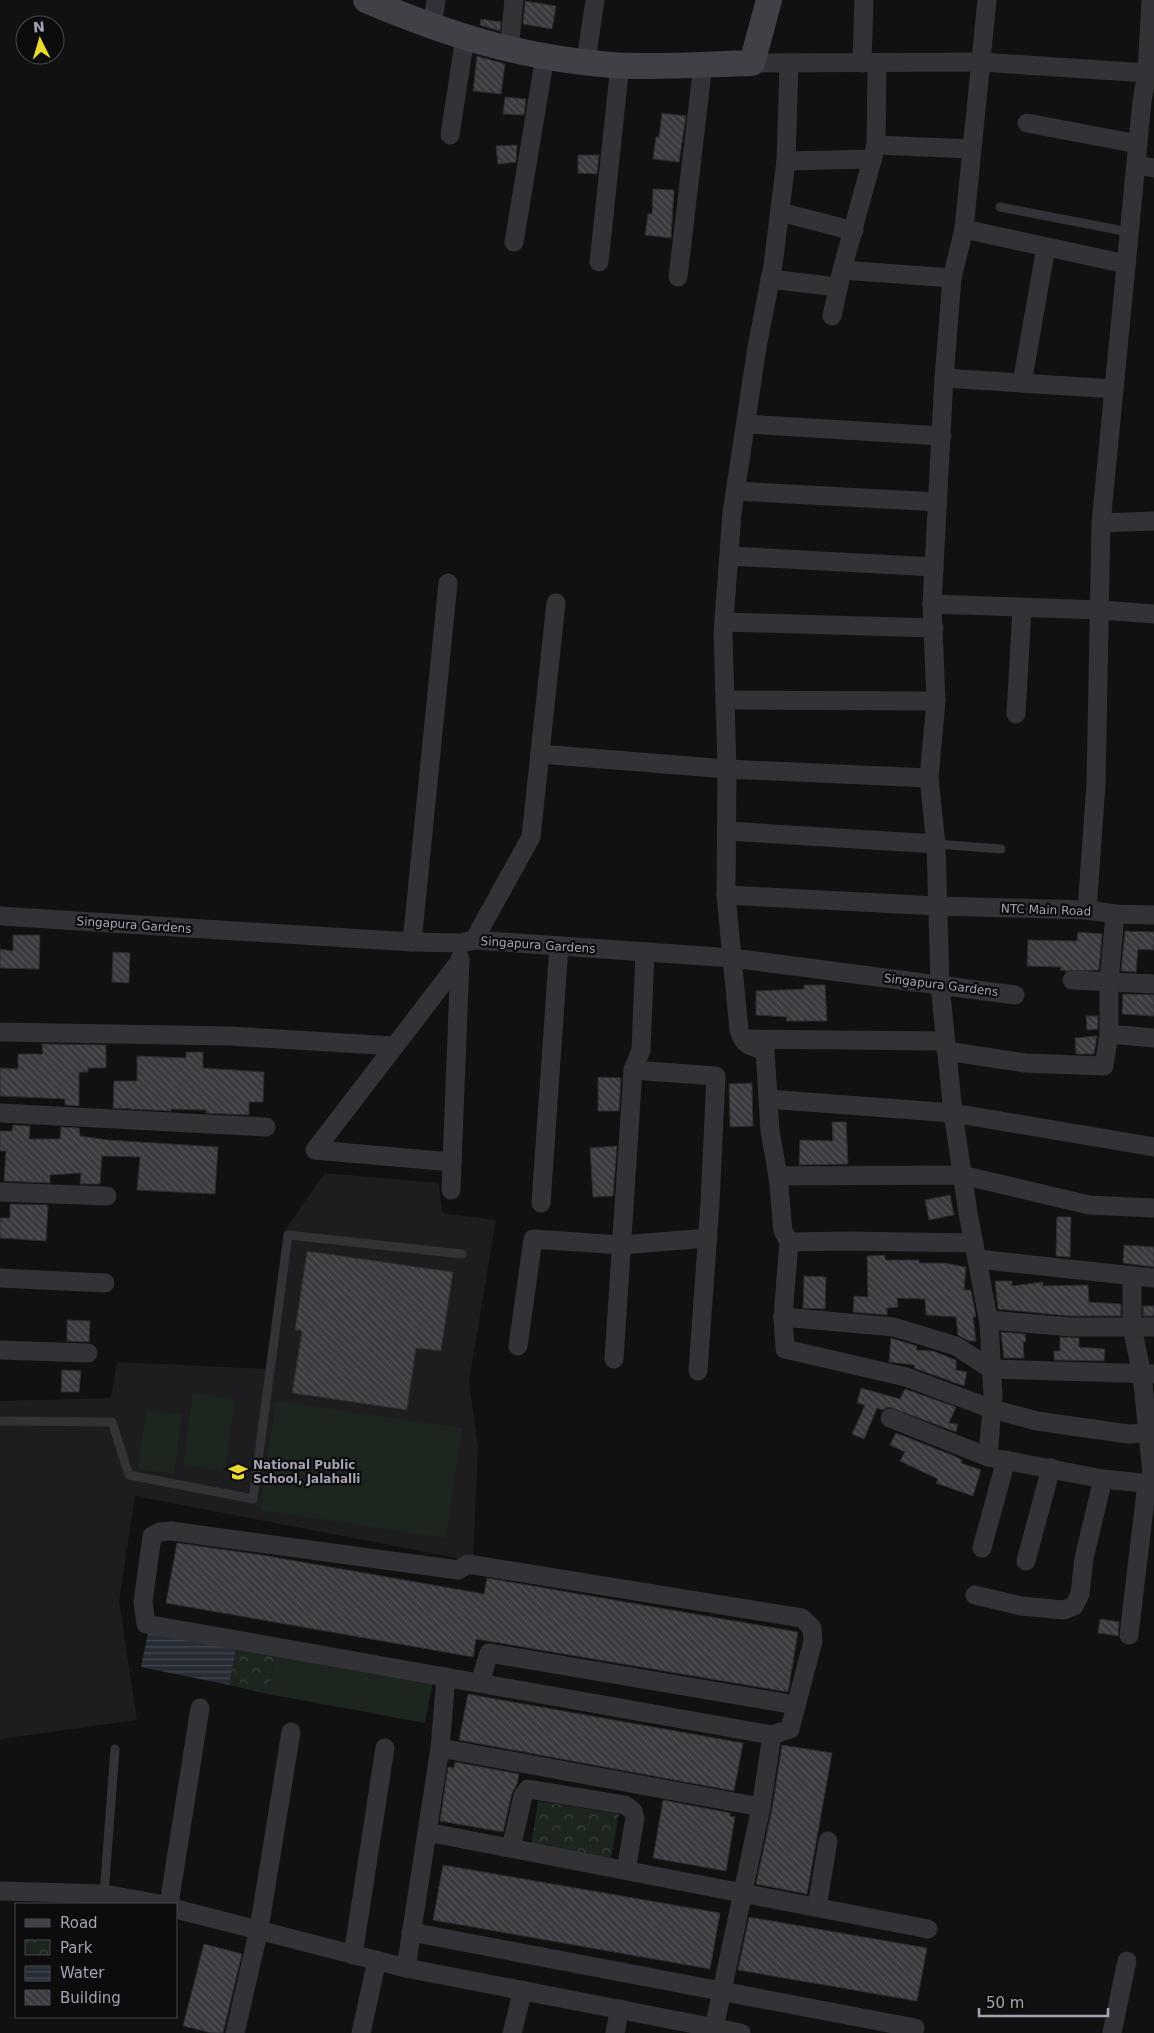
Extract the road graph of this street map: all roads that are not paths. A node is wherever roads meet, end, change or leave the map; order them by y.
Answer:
1 (366, 0) edge
2 (436, 0) edge
3 (514, 0) edge
4 (595, 0) edge
5 (769, 0) edge
6 (864, 0) edge
7 (987, 0) edge
8 (1151, 0) edge
9 (432, 27) junction
10 (1152, 36) edge
11 (465, 37) junction
12 (509, 50) junction
13 (546, 56) junction
14 (586, 61) junction
15 (980, 62) junction
16 (789, 63) junction
17 (869, 63) junction
18 (703, 64) junction
19 (752, 64) junction
20 (620, 65) junction
21 (1147, 74) junction
22 (1148, 100) edge
23 (1027, 122) dead end
24 (450, 135) dead end
25 (1138, 144) junction
26 (972, 149) junction
27 (875, 152) junction
28 (786, 161) junction
29 (1145, 167) edge
30 (1000, 207) dead end
31 (780, 212) junction
32 (964, 229) junction
33 (854, 231) junction
34 (1129, 232) junction
35 (514, 242) dead end
36 (1046, 247) junction
37 (599, 262) dead end
38 (1126, 264) junction
39 (678, 277) dead end
40 (952, 278) junction
41 (770, 279) junction
42 (840, 279) junction
43 (832, 316) dead end
44 (944, 378) junction
45 (1022, 383) junction
46 (1114, 389) junction
47 (746, 424) junction
48 (942, 436) junction
49 (736, 491) junction
50 (938, 502) junction
51 (1154, 521) edge
52 (1101, 523) junction
53 (729, 556) junction
54 (934, 566) junction
55 (448, 583) dead end
56 (556, 603) dead end
57 (932, 604) junction
58 (1022, 608) junction
59 (1101, 610) junction
60 (1154, 614) edge
61 (724, 622) junction
62 (934, 628) junction
63 (725, 700) junction
64 (936, 701) junction
65 (1016, 714) dead end
66 (540, 754) junction
67 (727, 769) junction
68 (929, 778) junction
69 (727, 831) junction
70 (936, 844) junction
71 (1001, 849) dead end
72 (726, 895) junction
73 (938, 906) junction
74 (1087, 910) junction
75 (1115, 914) junction
76 (1154, 915) edge
77 (0, 916) edge
78 (412, 942) junction
79 (559, 946) junction
80 (465, 948) junction
81 (645, 952) junction
82 (733, 958) junction
83 (1072, 980) dead end
84 (1109, 982) junction
85 (940, 984) junction
86 (1154, 984) edge
87 (1015, 995) dead end
88 (0, 1032) edge
89 (1108, 1034) junction
90 (1154, 1038) edge
91 (742, 1039) junction
92 (394, 1046) junction
93 (946, 1046) junction
94 (632, 1070) junction
95 (768, 1099) junction
96 (953, 1112) junction
97 (0, 1113) edge
98 (266, 1127) dead end
99 (1154, 1147) edge
100 (452, 1162) junction
101 (962, 1175) junction
102 (778, 1176) junction
103 (451, 1190) dead end
104 (0, 1192) edge
105 (107, 1196) dead end
106 (541, 1203) dead end
107 (1154, 1208) edge
108 (708, 1238) junction
109 (789, 1242) junction
110 (621, 1245) junction
111 (976, 1251) junction
112 (462, 1254) dead end
113 (1132, 1276) junction
114 (0, 1278) edge
115 (1154, 1278) edge
116 (106, 1283) dead end
117 (783, 1317) junction
118 (988, 1320) junction
119 (1132, 1327) junction
120 (1154, 1327) edge
121 (518, 1346) dead end
122 (0, 1350) edge
123 (88, 1353) dead end
124 (614, 1359) dead end
125 (991, 1369) junction
126 (698, 1371) dead end
127 (1148, 1375) edge
128 (992, 1409) junction
129 (890, 1418) dead end
130 (0, 1421) edge
131 (1149, 1433) junction
132 (997, 1459) junction
133 (1051, 1468) junction
134 (1103, 1478) junction
135 (1151, 1483) edge
136 (982, 1548) dead end
137 (1026, 1561) dead end
138 (975, 1595) dead end
139 (1129, 1635) dead end
140 (446, 1677) junction
141 (480, 1683) junction
142 (796, 1705) junction
143 (200, 1708) dead end
144 (290, 1732) dead end
145 (772, 1735) junction
146 (385, 1748) dead end
147 (440, 1748) junction
148 (115, 1749) dead end
149 (760, 1807) junction
150 (427, 1832) junction
151 (828, 1841) dead end
152 (511, 1848) junction
153 (626, 1870) junction
154 (0, 1891) edge
155 (742, 1892) junction
156 (104, 1894) junction
157 (154, 1903) edge
158 (176, 1903) edge
159 (817, 1907) junction
160 (178, 1911) edge
161 (259, 1929) junction
162 (928, 1929) dead end
163 (411, 1932) junction
164 (353, 1955) junction
165 (377, 1960) junction
166 (1127, 1961) dead end
167 (406, 1968) junction
168 (523, 1990) junction
169 (722, 1990) junction
170 (620, 2009) junction
171 (915, 2028) dead end
172 (713, 2030) edge
173 (235, 2033) edge
174 (361, 2033) edge
175 (512, 2033) edge
176 (615, 2033) edge
177 (741, 2033) edge
178 (1112, 2033) edge

1 - 9 street
2 - 9 street
3 - 12 street
4 - 14 street
5 - 19 street
6 - 17 street
7 - 15 street
8 - 10 street
9 - 11 street
10 - 21 street
11 - 12 street
11 - 24 street
12 - 13 street
13 - 14 street
13 - 35 street
14 - 20 street
15 - 17 street
15 - 21 street
15 - 26 street
16 - 17 street
16 - 19 street
16 - 28 street
17 - 27 street
18 - 19 street
18 - 20 street
18 - 39 street
20 - 37 street
21 - 22 street
22 - 25 street
23 - 25 street
25 - 29 street
26 - 27 street
26 - 32 street
27 - 28 street
27 - 33 street
28 - 31 street
29 - 34 street
30 - 34 lane
31 - 33 street
31 - 41 street
32 - 36 street
32 - 40 street
33 - 42 street
34 - 38 street
36 - 38 street
36 - 45 street
38 - 46 street
40 - 42 street
40 - 44 street
41 - 42 street
41 - 47 street
42 - 43 street
44 - 45 street
44 - 48 street
45 - 46 street
46 - 52 street
47 - 48 street
47 - 49 street
48 - 50 street
49 - 50 street
49 - 53 street
50 - 54 street
51 - 52 street
52 - 59 street
53 - 54 street
53 - 61 street
54 - 57 street
55 - 78 street
56 - 66 street
57 - 58 street
57 - 62 street
58 - 59 street
58 - 65 street
59 - 60 street
59 - 74 street
61 - 62 street
61 - 63 street
62 - 64 street
63 - 64 street
63 - 67 street
64 - 68 street
66 - 67 street
66 - 80 street
67 - 68 street
67 - 69 street
68 - 70 street
69 - 70 street
69 - 72 street
70 - 71 lane
70 - 73 street
72 - 73 street, NTC Main Road
72 - 82 street
73 - 74 street, NTC Main Road
73 - 85 street
74 - 75 street, NTC Main Road
75 - 76 street, NTC Main Road
75 - 84 street
77 - 78 street, Singapura Gardens
78 - 80 street, Singapura Gardens
79 - 80 street, Singapura Gardens
79 - 81 street, Singapura Gardens
79 - 106 street
80 - 92 street
80 - 100 street
81 - 82 street, Singapura Gardens
81 - 94 street
82 - 85 street, Singapura Gardens
82 - 91 street
83 - 84 street
84 - 86 street
84 - 89 street
85 - 87 street, Singapura Gardens
85 - 93 street
88 - 92 street
89 - 90 street
89 - 93 street
91 - 93 street
91 - 95 street
92 - 100 street
93 - 96 street
94 - 108 street
94 - 110 street
95 - 96 street
95 - 102 street
96 - 99 street
96 - 101 street
97 - 98 street
100 - 103 street
101 - 102 street
101 - 107 street
101 - 111 street
102 - 109 street
104 - 105 street
108 - 110 street
108 - 126 street
109 - 111 street
109 - 117 street
110 - 121 street
110 - 124 street
111 - 113 street
111 - 118 street
112 - 130 lane
113 - 115 street
113 - 119 street
114 - 116 street
117 - 125 street
117 - 128 street
118 - 119 street
118 - 125 street
119 - 120 street
119 - 127 street
122 - 123 street
125 - 127 street
125 - 128 street
127 - 131 street
128 - 131 street
128 - 132 street
129 - 132 street
131 - 135 street
132 - 133 street
132 - 136 street
133 - 134 street
133 - 137 street
134 - 135 street
134 - 138 street
135 - 139 street
140 - 141 street
140 - 142 street
140 - 147 street
141 - 142 street
141 - 145 street
142 - 145 street
143 - 158 street
144 - 161 street
145 - 149 street
146 - 164 street
147 - 149 street
147 - 150 street
148 - 156 lane
149 - 155 street
150 - 152 street
150 - 163 street
151 - 159 street
152 - 153 street
152 - 153 street
153 - 155 street
154 - 156 street
155 - 159 street
155 - 169 street
156 - 157 street
159 - 162 street
160 - 161 street
161 - 164 street
161 - 173 street
163 - 167 street
163 - 169 street
164 - 165 street
165 - 167 street
165 - 174 street
166 - 178 street
167 - 168 street
168 - 170 street
168 - 175 street
169 - 171 street
169 - 172 street
170 - 172 street
170 - 176 street
172 - 177 street

